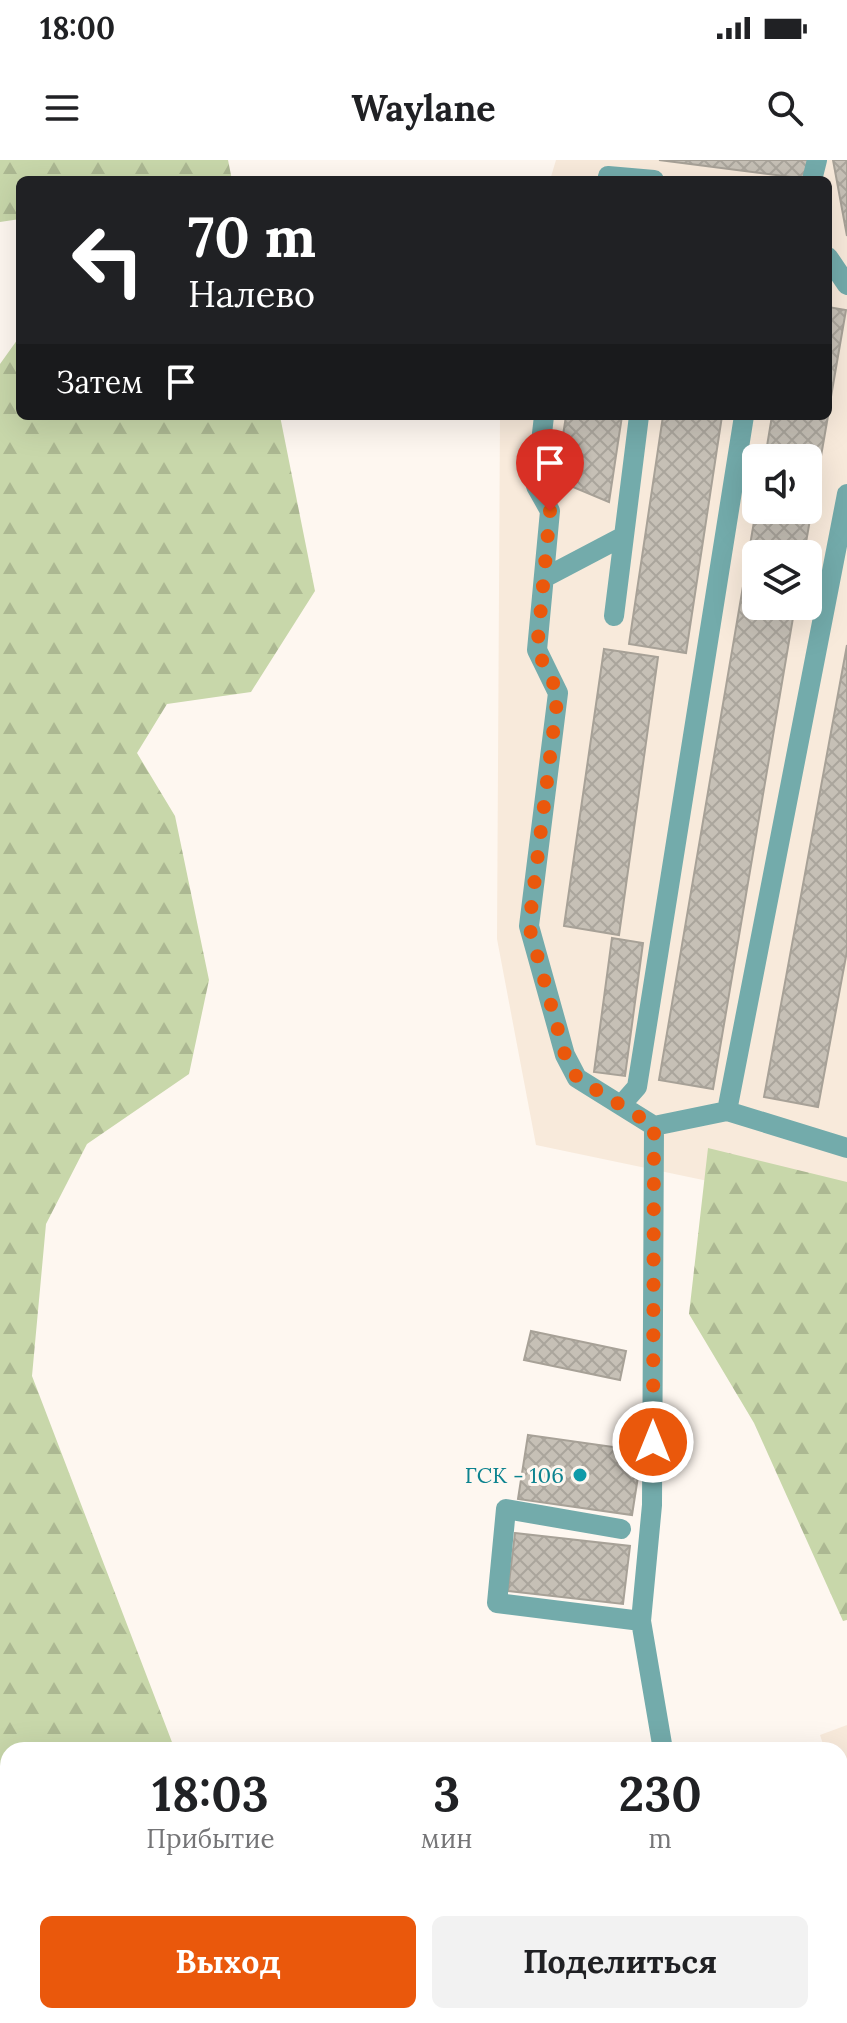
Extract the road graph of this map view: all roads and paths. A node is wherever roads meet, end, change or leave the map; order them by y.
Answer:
1 (606, 172) edge
2 (630, 176) edge
3 (832, 263) edge
4 (847, 285) edge
5 (544, 420) edge
6 (638, 420) edge
7 (743, 420) edge
8 (847, 494) edge
9 (622, 537) junction
10 (544, 578) junction
11 (614, 616) dead end
12 (622, 1104) junction
13 (727, 1111) junction
14 (654, 1126) junction
15 (846, 1142) edge
16 (621, 1529) dead end
17 (641, 1621) junction
18 (662, 1742) edge

1 - 2 street
3 - 4 street
5 - 10 street
6 - 9 street
7 - 12 street
8 - 13 street
9 - 10 street
9 - 11 street
10 - 12 street
12 - 14 street
13 - 14 street
13 - 15 street
14 - 17 street
16 - 17 street
17 - 18 street

